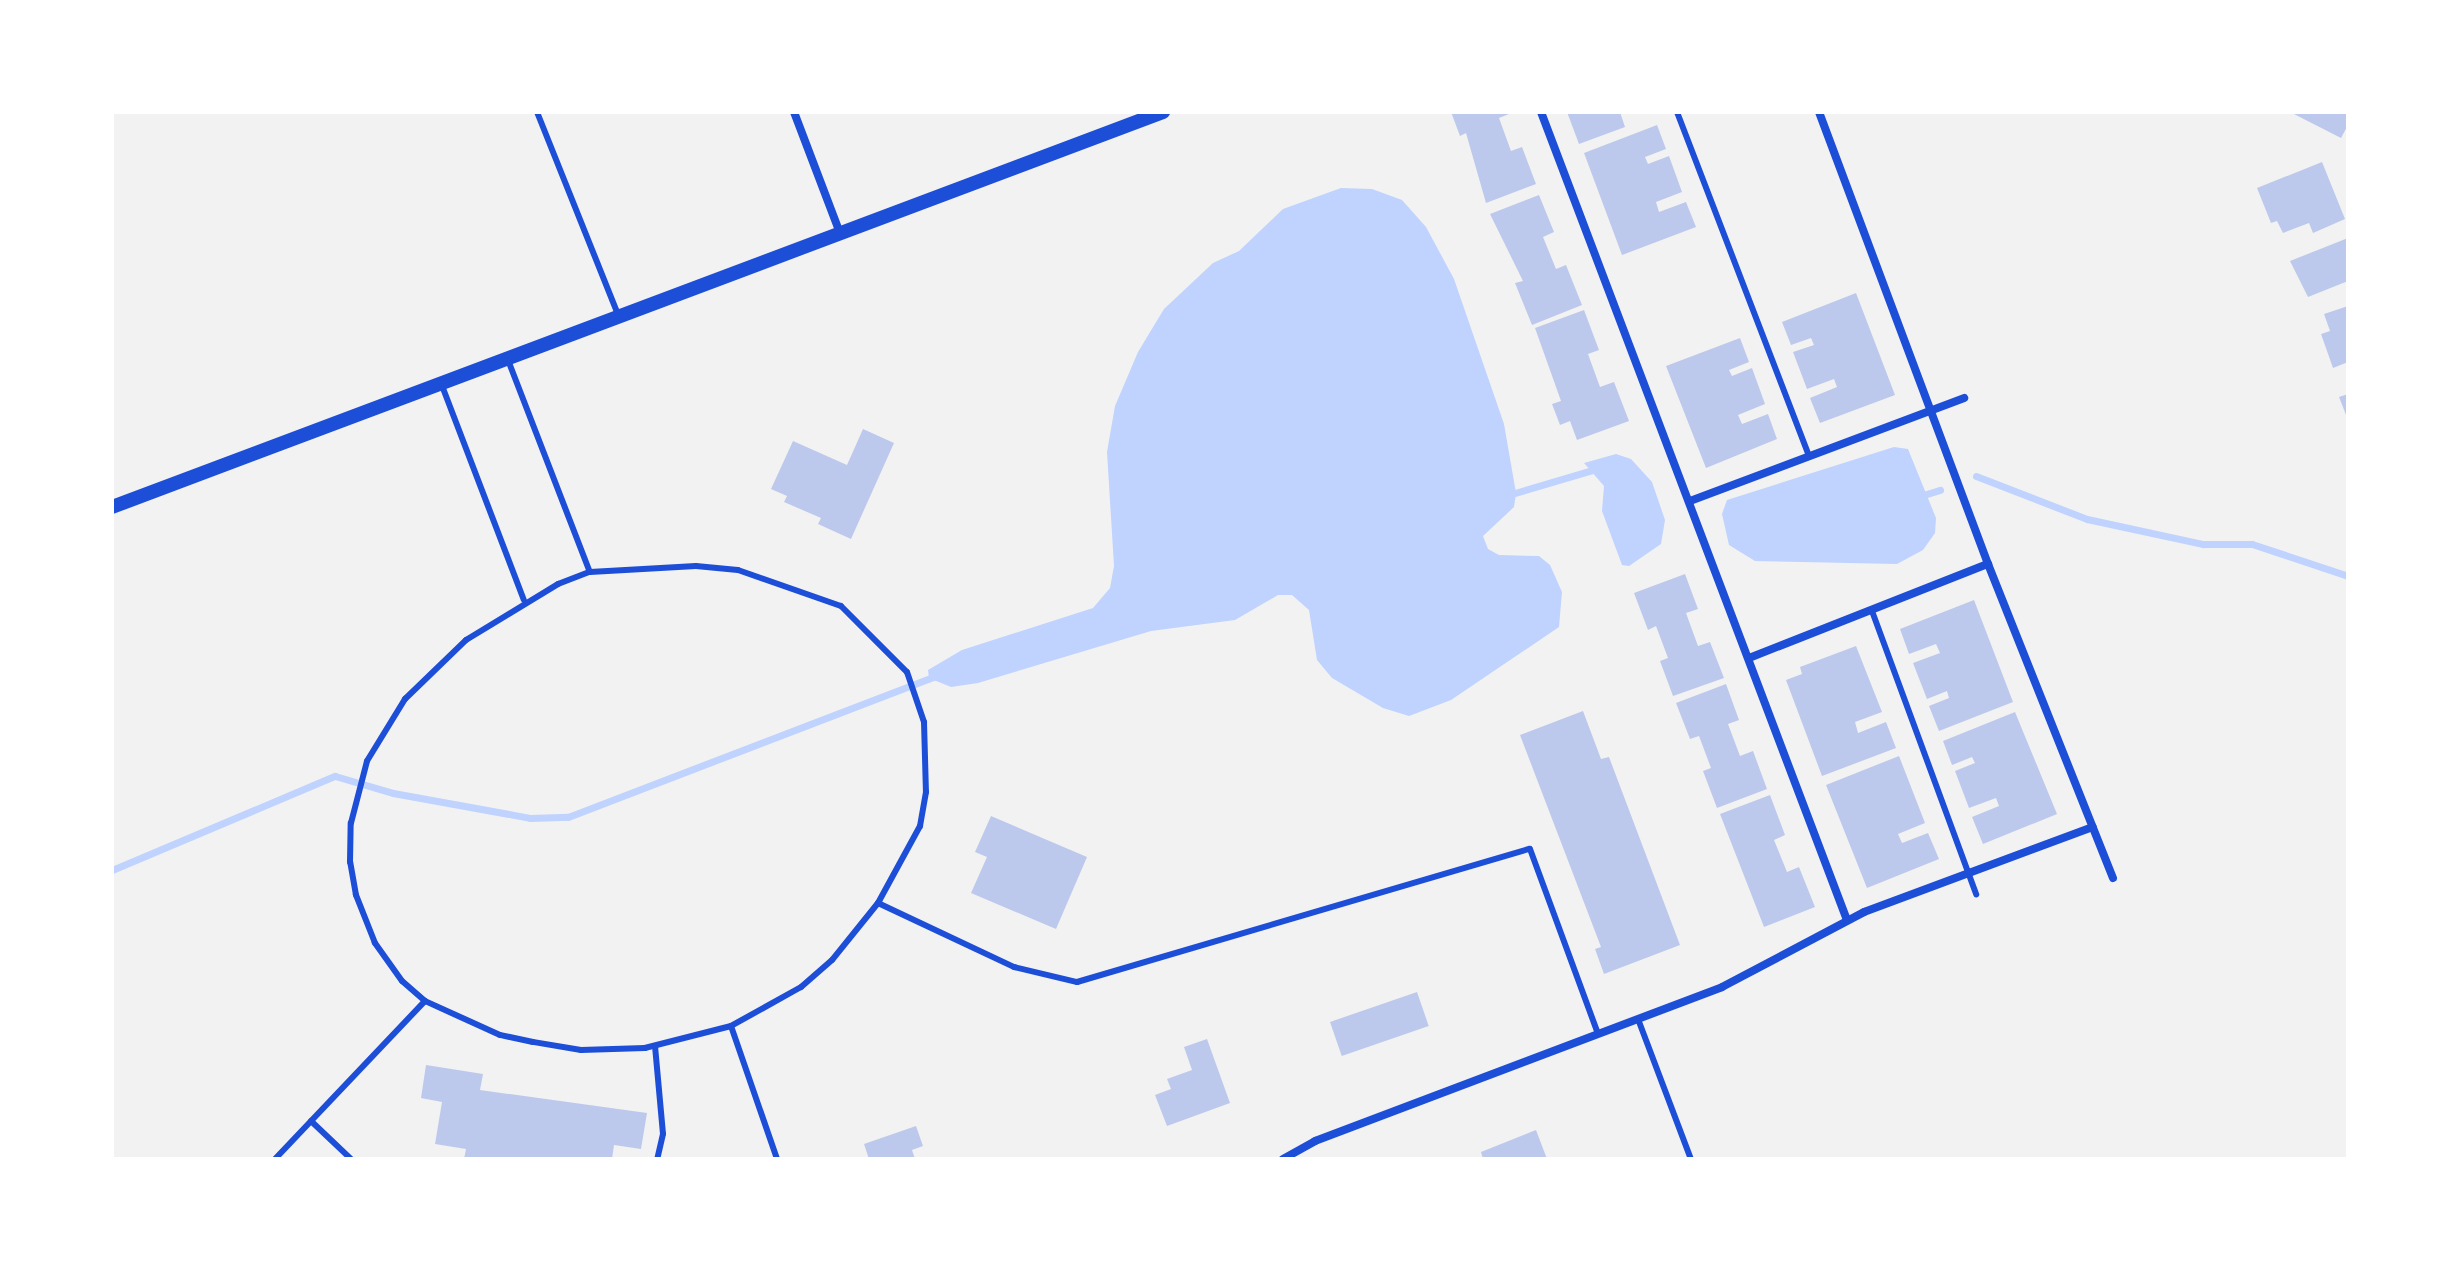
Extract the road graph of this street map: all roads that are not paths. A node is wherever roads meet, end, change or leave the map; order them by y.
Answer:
1 (537, 112) edge
2 (794, 112) edge
3 (1163, 112) edge
4 (1541, 112) edge
5 (1677, 112) edge
6 (1819, 112) edge
7 (840, 233) junction
8 (618, 315) junction
9 (507, 359) junction
10 (441, 383) junction
11 (1964, 398) dead end
12 (1931, 409) junction
13 (1809, 455) junction
14 (1690, 501) junction
15 (112, 507) edge
16 (1988, 564) junction
17 (590, 572) junction
18 (524, 600) junction
19 (1872, 611) junction
20 (1749, 658) junction
21 (2093, 827) junction
22 (1969, 874) junction
23 (2113, 878) dead end
24 (1976, 894) dead end
25 (878, 903) junction
26 (1847, 920) junction
27 (425, 1001) junction
28 (1638, 1019) junction
29 (731, 1026) junction
30 (1598, 1034) junction
31 (655, 1046) junction
32 (311, 1121) junction
33 (275, 1159) edge
34 (351, 1159) edge
35 (657, 1159) edge
36 (777, 1159) edge
37 (1283, 1159) edge
38 (1691, 1159) edge

1 - 8 lane
2 - 7 street
3 - 7 street
4 - 14 street
5 - 13 lane
6 - 12 street
7 - 8 street
8 - 9 street
9 - 10 street
9 - 17 lane
10 - 15 street
10 - 18 lane
11 - 12 street
12 - 13 street
12 - 16 street
13 - 14 street
14 - 20 street
16 - 19 street
16 - 21 street
17 - 18 lane
17 - 25 lane
18 - 27 lane
19 - 20 street
19 - 22 lane
20 - 26 street
21 - 22 street
21 - 23 street
22 - 24 lane
22 - 26 street
25 - 29 lane
25 - 30 lane
26 - 28 street
27 - 31 lane
27 - 32 lane
28 - 30 street
28 - 38 lane
29 - 31 lane
29 - 36 lane
30 - 37 street
31 - 35 lane
32 - 33 lane
32 - 34 lane

